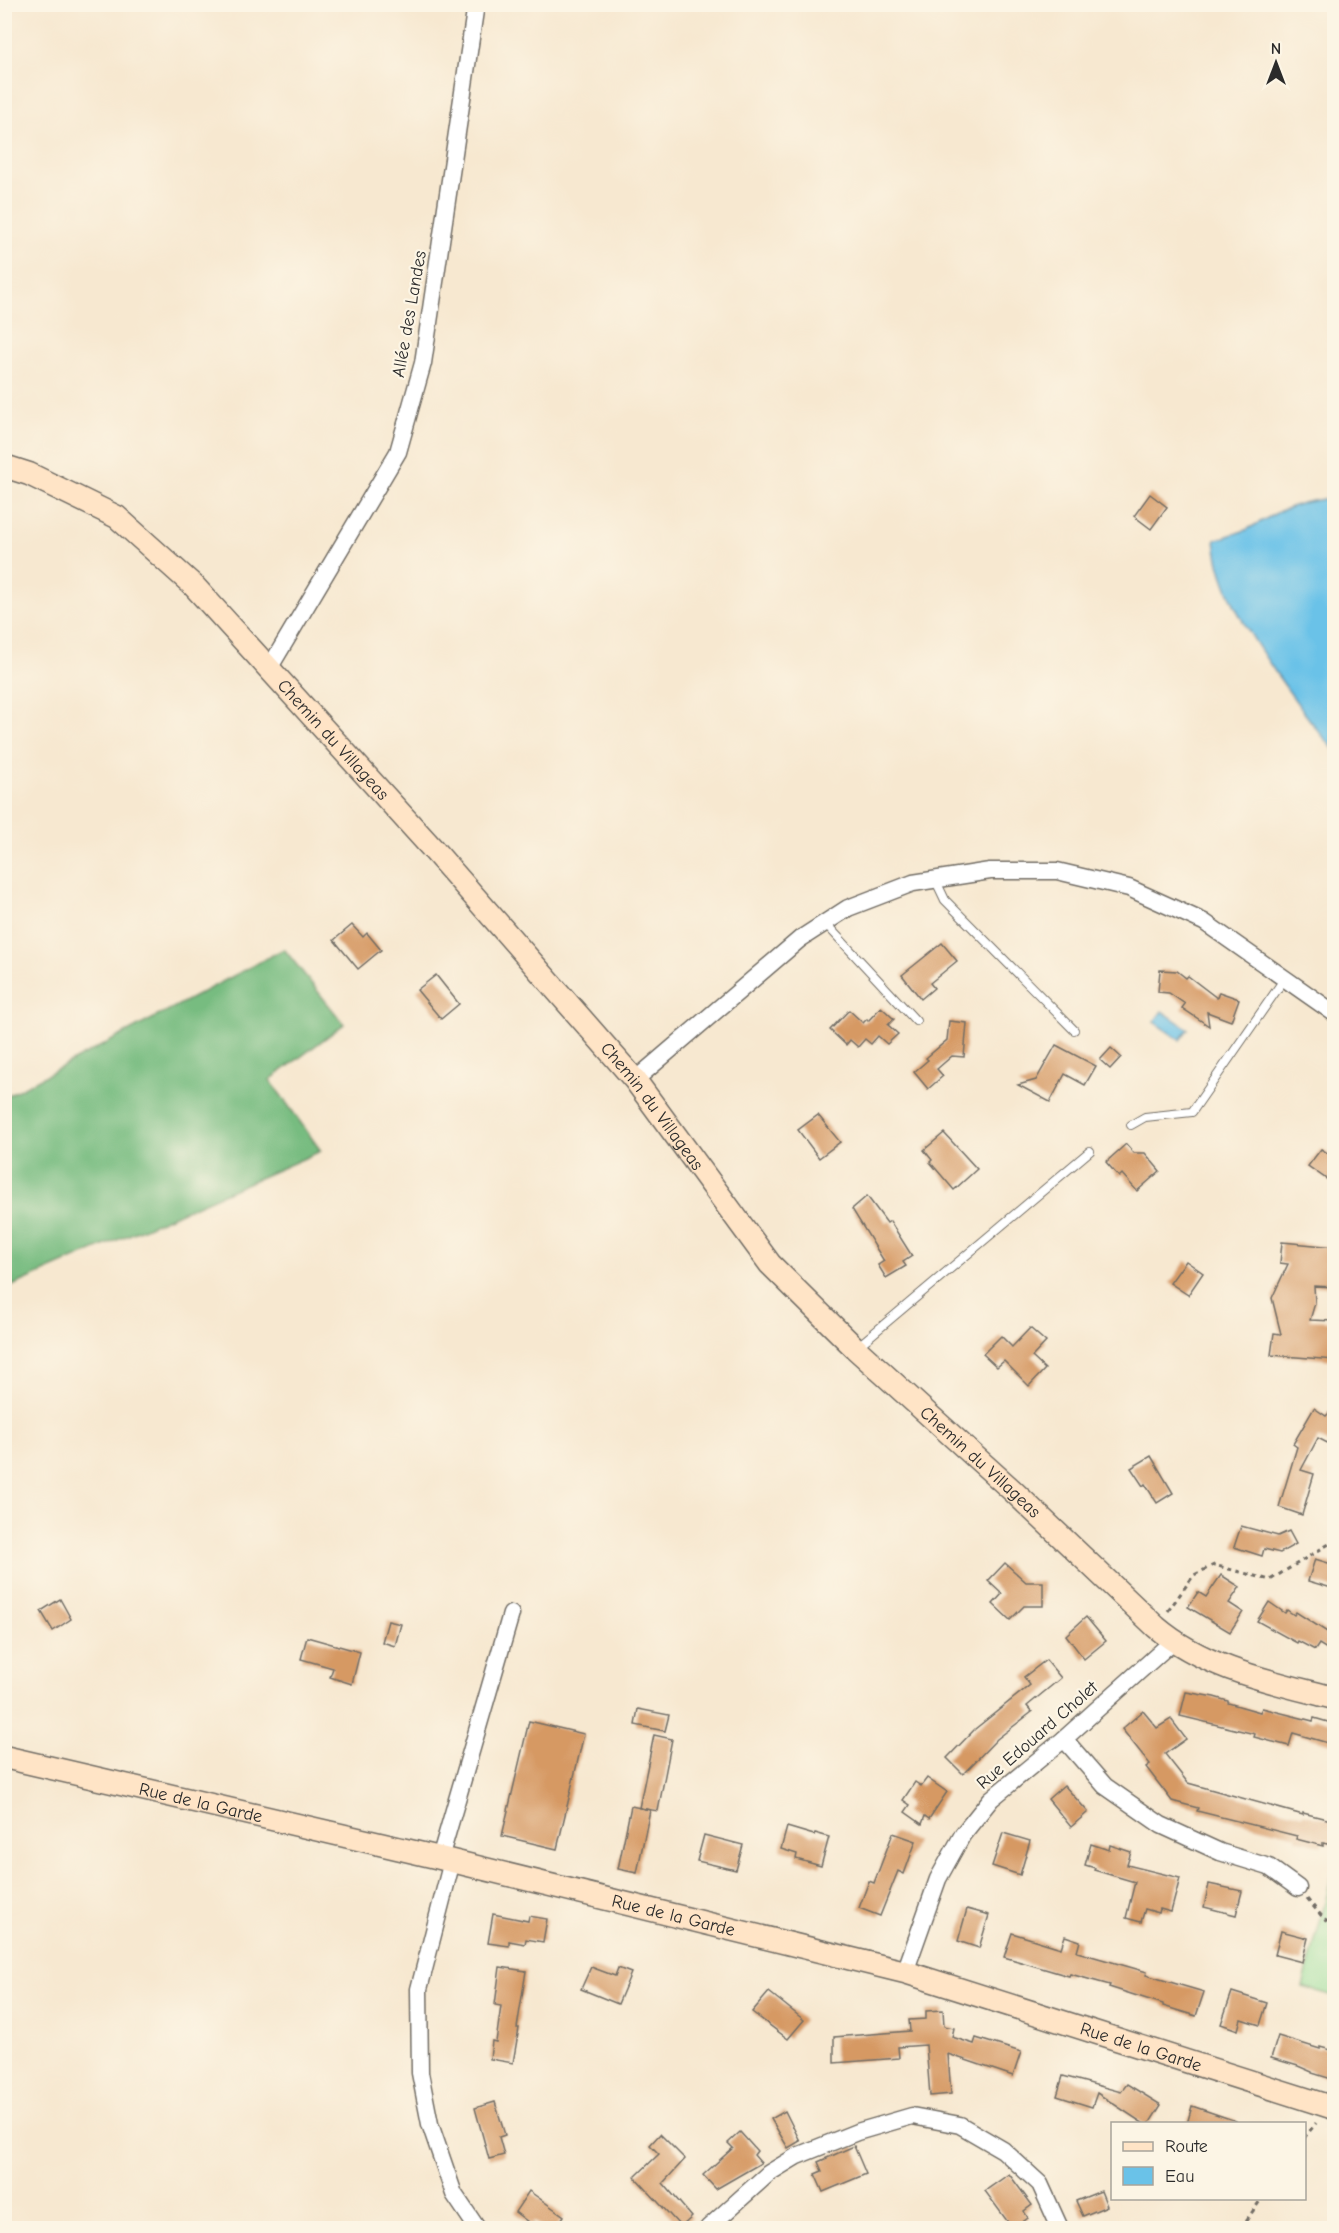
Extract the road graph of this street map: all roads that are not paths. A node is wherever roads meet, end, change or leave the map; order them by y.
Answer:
1 (476, 4) edge
2 (4, 466) edge
3 (270, 667) junction
4 (936, 879) junction
5 (825, 922) junction
6 (1285, 978) junction
7 (1335, 1012) edge
8 (916, 1022) dead end
9 (1074, 1030) dead end
10 (635, 1080) junction
11 (1131, 1125) dead end
12 (1090, 1151) dead end
13 (855, 1348) junction
14 (511, 1614) dead end
15 (1164, 1634) junction
16 (1335, 1698) edge
17 (1064, 1739) junction
18 (4, 1757) edge
19 (446, 1859) junction
20 (1298, 1888) road end
21 (904, 1972) junction
22 (1335, 2108) edge
23 (477, 2229) edge
24 (708, 2229) edge
25 (1060, 2229) edge

1 - 3 street, Allée des Landes
2 - 3 street, Chemin du Villageas
3 - 10 street, Chemin du Villageas
4 - 5 street
4 - 6 street
4 - 9 lane
5 - 8 lane
5 - 10 street
6 - 7 street
6 - 11 lane
10 - 13 street, Chemin du Villageas
12 - 13 lane
13 - 15 street, Chemin du Villageas
14 - 19 street
15 - 16 street, Chemin du Villageas
15 - 17 street, Rue Edouard Cholet
17 - 20 street
17 - 21 street, Rue Edouard Cholet
18 - 19 street, Rue de la Garde
19 - 21 street, Rue de la Garde
19 - 23 street
21 - 22 street, Rue de la Garde
24 - 25 street

